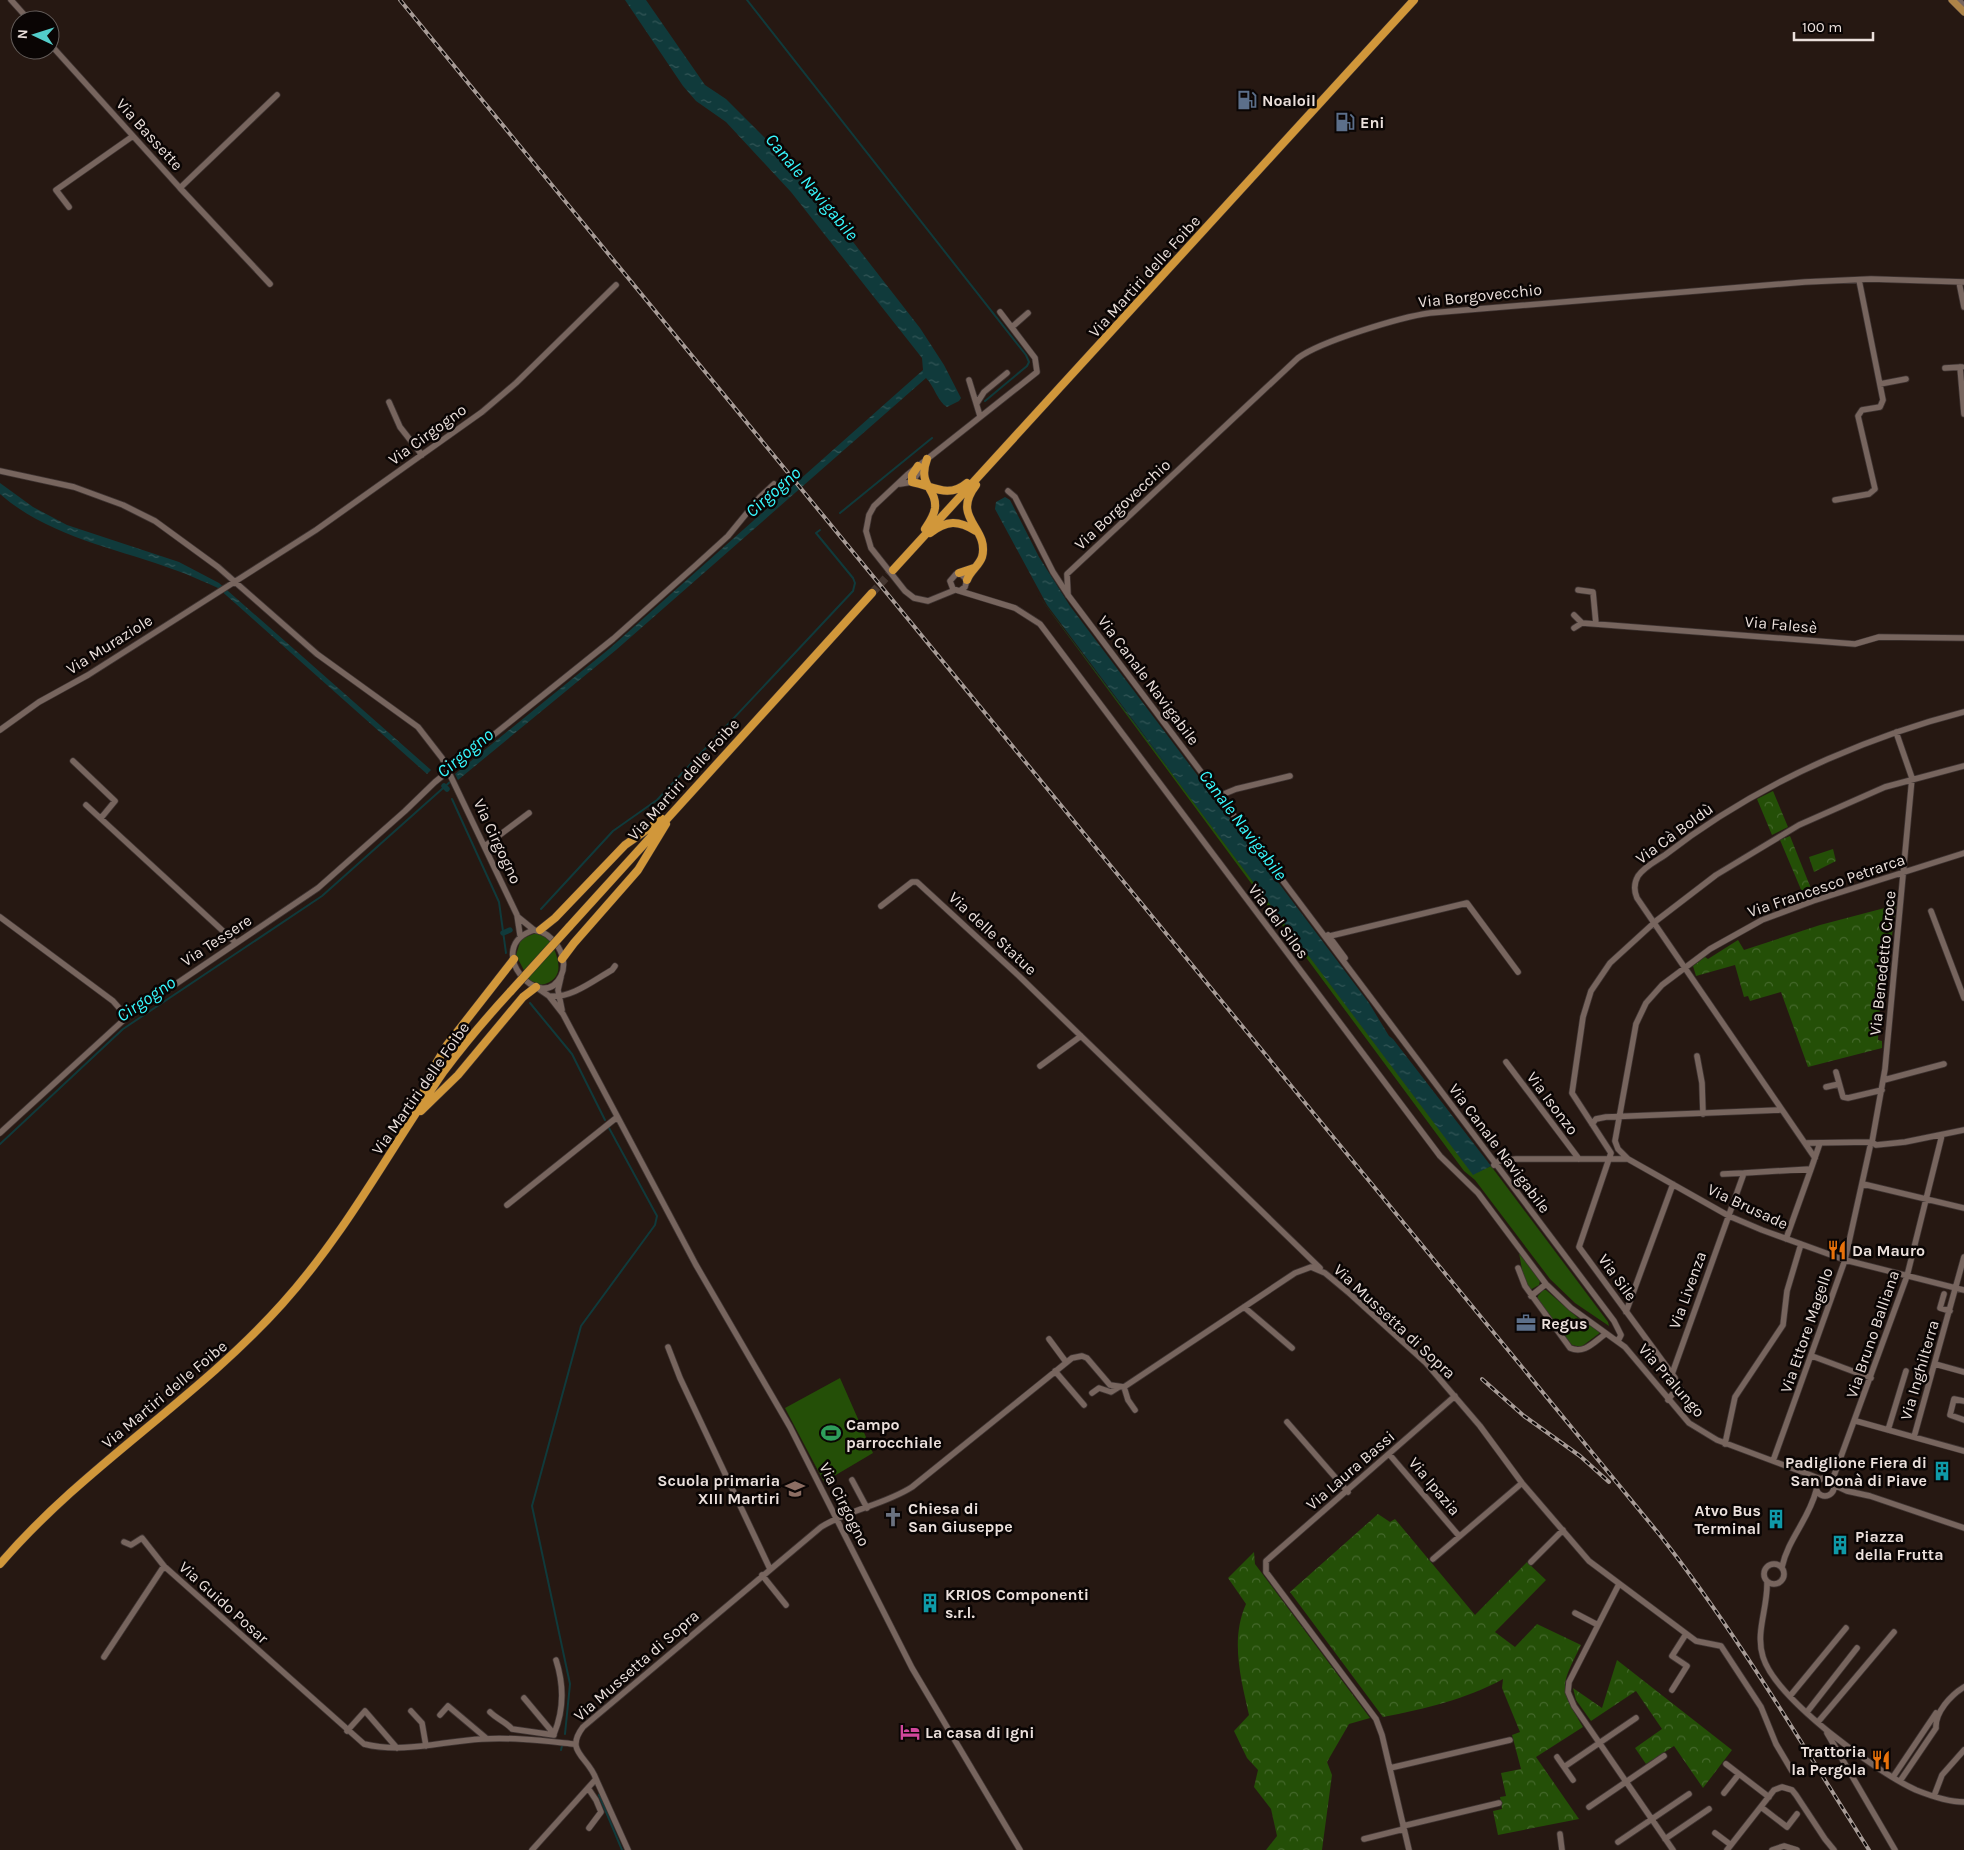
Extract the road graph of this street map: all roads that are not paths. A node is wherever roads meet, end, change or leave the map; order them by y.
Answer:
1 (11, 0) edge
2 (1414, 0) edge
3 (1952, 0) edge
4 (1958, 0) edge
5 (1964, 6) edge
6 (20, 10) edge
7 (1964, 12) edge
8 (60, 55) edge
9 (276, 95) dead end
10 (133, 136) junction
11 (180, 188) junction
12 (69, 207) dead end
13 (1859, 280) junction
14 (1961, 282) edge
15 (270, 284) dead end
16 (616, 285) dead end
17 (1964, 307) edge
18 (1000, 312) dead end
19 (1028, 314) dead end
20 (1012, 327) junction
21 (1962, 367) edge
22 (1945, 368) dead end
23 (1007, 374) dead end
24 (1906, 379) dead end
25 (969, 380) dead end
26 (1880, 384) junction
27 (389, 402) dead end
28 (977, 402) junction
29 (1964, 414) edge
30 (980, 416) junction
31 (422, 455) junction
32 (927, 459) junction
33 (918, 466) junction
34 (987, 466) junction
35 (2, 472) edge
36 (912, 482) junction
37 (774, 484) dead end
38 (926, 486) junction
39 (894, 488) junction
40 (1008, 491) dead end
41 (1835, 500) dead end
42 (977, 532) junction
43 (918, 542) junction
44 (974, 568) junction
45 (893, 570) tunnel mouth
46 (959, 573) junction
47 (1054, 573) junction
48 (1067, 574) junction
49 (233, 581) junction
50 (950, 581) junction
51 (967, 581) junction
52 (958, 590) junction
53 (1578, 590) dead end
54 (872, 593) tunnel mouth
55 (976, 595) junction
56 (1068, 595) junction
57 (939, 598) junction
58 (1574, 615) dead end
59 (1582, 623) junction
60 (1596, 624) junction
61 (1574, 628) dead end
62 (1964, 638) edge
63 (1964, 712) edge
64 (0, 730) edge
65 (1896, 732) junction
66 (73, 761) dead end
67 (1964, 766) edge
68 (449, 770) junction
69 (1290, 776) dead end
70 (1912, 778) junction
71 (1219, 796) junction
72 (86, 805) dead end
73 (672, 812) junction
74 (529, 813) dead end
75 (101, 818) junction
76 (485, 846) junction
77 (1964, 852) edge
78 (1905, 872) junction
79 (881, 906) dead end
80 (1931, 911) dead end
81 (517, 915) junction
82 (0, 917) edge
83 (1654, 924) junction
84 (1317, 927) junction
85 (537, 930) junction
86 (520, 935) junction
87 (1330, 936) junction
88 (236, 943) junction
89 (514, 959) junction
90 (562, 959) junction
91 (615, 966) dead end
92 (1685, 968) junction
93 (1518, 972) dead end
94 (1352, 974) junction
95 (561, 976) junction
96 (1962, 986) edge
97 (536, 988) junction
98 (549, 996) junction
99 (559, 997) junction
100 (1964, 998) edge
101 (563, 1014) junction
102 (127, 1017) junction
103 (1081, 1036) junction
104 (1697, 1056) dead end
105 (1506, 1062) dead end
106 (1944, 1064) dead end
107 (1040, 1066) dead end
108 (1836, 1072) dead end
109 (1884, 1080) junction
110 (1839, 1084) junction
111 (1826, 1087) dead end
112 (1882, 1090) junction
113 (1781, 1110) junction
114 (1703, 1114) junction
115 (1621, 1117) junction
116 (616, 1118) junction
117 (413, 1119) junction
118 (1592, 1124) junction
119 (1964, 1130) edge
120 (0, 1133) edge
121 (1942, 1135) junction
122 (1603, 1139) junction
123 (1615, 1139) junction
124 (1805, 1143) junction
125 (1820, 1143) junction
126 (1871, 1144) junction
127 (1609, 1158) junction
128 (1815, 1158) junction
129 (1579, 1159) junction
130 (1628, 1159) junction
131 (1494, 1165) junction
132 (1811, 1170) junction
133 (1744, 1173) junction
134 (1723, 1174) dead end
135 (1673, 1184) junction
136 (1863, 1184) junction
137 (1927, 1199) junction
138 (507, 1205) dead end
139 (1964, 1208) edge
140 (1729, 1216) junction
141 (1786, 1239) junction
142 (1801, 1244) junction
143 (1964, 1257) edge
144 (1845, 1260) junction
145 (1518, 1268) dead end
146 (1325, 1273) junction
147 (1907, 1276) junction
148 (1546, 1284) junction
149 (1956, 1288) junction
150 (1964, 1290) edge
151 (1944, 1294) dead end
152 (1531, 1296) junction
153 (1244, 1307) junction
154 (1950, 1311) junction
155 (1626, 1312) junction
156 (1606, 1334) junction
157 (1049, 1339) dead end
158 (1618, 1341) junction
159 (668, 1347) dead end
160 (1292, 1348) dead end
161 (1812, 1356) junction
162 (1066, 1362) junction
163 (1935, 1364) junction
164 (1056, 1371) junction
165 (1906, 1371) dead end
166 (1964, 1372) edge
167 (1672, 1374) junction
168 (1871, 1378) junction
169 (1677, 1384) junction
170 (1121, 1387) junction
171 (1092, 1393) dead end
172 (1455, 1396) junction
173 (1668, 1400) junction
174 (1688, 1400) dead end
175 (1964, 1401) edge
176 (1084, 1406) dead end
177 (1135, 1410) dead end
178 (1964, 1420) edge
179 (1856, 1421) junction
180 (1287, 1422) dead end
181 (1888, 1430) junction
182 (1914, 1437) junction
183 (1725, 1444) junction
184 (1964, 1451) edge
185 (1389, 1454) junction
186 (1773, 1461) junction
187 (1803, 1473) junction
188 (1820, 1479) junction
189 (852, 1480) dead end
190 (1522, 1483) junction
191 (1833, 1483) junction
192 (1816, 1489) junction
193 (1847, 1491) junction
194 (1348, 1492) junction
195 (1832, 1494) junction
196 (1824, 1497) junction
197 (867, 1508) junction
198 (1812, 1508) junction
199 (838, 1518) junction
200 (1964, 1528) edge
201 (1562, 1530) junction
202 (1460, 1536) junction
203 (124, 1542) dead end
204 (1786, 1551) junction
205 (1433, 1559) dead end
206 (1531, 1562) dead end
207 (1774, 1563) junction
208 (0, 1564) edge
209 (164, 1566) junction
210 (1782, 1567) junction
211 (770, 1569) junction
212 (762, 1575) junction
213 (1768, 1582) junction
214 (1619, 1584) junction
215 (1777, 1584) junction
216 (1768, 1597) junction
217 (786, 1605) dead end
218 (1575, 1613) dead end
219 (1598, 1625) junction
220 (1846, 1628) dead end
221 (1894, 1632) dead end
222 (1686, 1634) junction
223 (1857, 1648) dead end
224 (104, 1657) dead end
225 (556, 1660) dead end
226 (1964, 1687) edge
227 (1672, 1690) dead end
228 (1790, 1696) junction
229 (524, 1698) dead end
230 (1941, 1705) dead end
231 (412, 1711) dead end
232 (490, 1712) dead end
233 (1807, 1712) junction
234 (440, 1715) dead end
235 (1636, 1718) dead end
236 (1818, 1722) junction
237 (347, 1731) junction
238 (1826, 1731) junction
239 (554, 1734) junction
240 (487, 1739) junction
241 (1510, 1740) dead end
242 (555, 1742) junction
243 (575, 1744) junction
244 (1600, 1744) junction
245 (426, 1746) junction
246 (397, 1748) junction
247 (1964, 1750) edge
248 (1664, 1756) dead end
249 (1557, 1757) dead end
250 (1726, 1764) dead end
251 (1564, 1767) junction
252 (1390, 1768) junction
253 (1792, 1771) dead end
254 (1738, 1774) junction
255 (1893, 1777) junction
256 (596, 1779) junction
257 (1573, 1780) dead end
258 (1900, 1781) junction
259 (1626, 1782) junction
260 (588, 1788) junction
261 (1724, 1793) dead end
262 (1688, 1794) dead end
263 (1934, 1796) junction
264 (1769, 1797) junction
265 (1964, 1802) edge
266 (1499, 1803) dead end
267 (1589, 1807) dead end
268 (1761, 1808) junction
269 (1709, 1809) dead end
270 (1797, 1814) dead end
271 (1652, 1819) junction
272 (588, 1828) dead end
273 (1404, 1828) junction
274 (1714, 1833) dead end
275 (1560, 1834) dead end
276 (1364, 1839) dead end
277 (1665, 1839) junction
278 (1618, 1842) dead end
279 (1729, 1847) edge
280 (532, 1850) edge
281 (628, 1850) edge
282 (1020, 1850) edge
283 (1409, 1850) edge
284 (1562, 1850) edge
285 (1673, 1850) edge
286 (1772, 1850) edge
287 (1797, 1850) edge
288 (1834, 1850) edge
289 (1895, 1850) edge

1 - 6 street
2 - 34 highway, Via Martiri delle Foibe
3 - 7 main road
4 - 5 street
8 - 10 street, Via Bassette
9 - 11 street, Via Bassette
10 - 11 street, Via Bassette
10 - 12 street
11 - 15 street
13 - 14 street, Via Borgovecchio
13 - 26 street
13 - 48 street, Via Borgovecchio
14 - 17 street, Via Borgovecchio
16 - 31 street, Via Cirgogno
18 - 20 street
19 - 20 street
20 - 30 street
21 - 22 street
21 - 29 street
23 - 28 street
24 - 26 street
25 - 28 street
26 - 41 street
27 - 31 street
28 - 30 street
30 - 32 street
31 - 49 street, Via Cirgogno
32 - 33 street
32 - 36 street
32 - 38 highway
33 - 36 highway
33 - 39 street
34 - 38 highway
34 - 42 highway
34 - 43 highway, Via Martiri delle Foibe
35 - 49 street, Via Cirgogno
36 - 38 highway
36 - 39 street
37 - 68 street, Via Tessere
38 - 43 highway
39 - 57 street
40 - 47 street, Via Canale Navigabile
42 - 43 highway
42 - 44 highway
43 - 45 highway, Via Martiri delle Foibe
44 - 46 highway
44 - 51 highway
46 - 50 street
46 - 51 street
47 - 48 street
47 - 56 street, Via Canale Navigabile
48 - 56 street
49 - 64 street, Via Muraziole
49 - 68 street, Via Cirgogno
50 - 52 street
50 - 57 street
51 - 52 street
51 - 55 street
52 - 55 street, Via del Silos
52 - 57 street
53 - 60 street
54 - 73 highway, Via Martiri delle Foibe
55 - 148 street, Via del Silos
56 - 71 street, Via Canale Navigabile
58 - 59 street
59 - 60 street, Via Falesè
59 - 61 street
60 - 62 street, Via Falesè
63 - 65 street, Via Cà Boldù
65 - 70 street, Via Benedetto Croce
65 - 83 street, Via Cà Boldù
66 - 75 street
67 - 70 street
68 - 76 street, Via Cirgogno
68 - 88 street, Via Tessere
69 - 71 street
70 - 78 street, Via Benedetto Croce
70 - 83 street
71 - 84 street, Via Canale Navigabile
72 - 75 street
73 - 85 highway
73 - 90 highway
73 - 117 highway, Via Martiri delle Foibe, bridge
74 - 76 street
75 - 88 street
76 - 81 street, Via Cirgogno
77 - 78 street, Via Francesco Petrarca
78 - 92 street, Via Francesco Petrarca
78 - 109 street, Via Benedetto Croce
79 - 103 street, Via delle Statue
80 - 96 street
81 - 85 street, Via Cirgogno
81 - 86 street, Via Cirgogno
82 - 102 street
83 - 92 street, Via Cà Boldù
83 - 118 street
84 - 87 street, Via Canale Navigabile
84 - 94 street, Via Canale Navigabile
85 - 86 street
85 - 90 street
86 - 89 street
87 - 93 street
87 - 94 street, Via Canale Navigabile
88 - 102 street, Via Tessere
89 - 97 street
89 - 117 highway
90 - 95 street
91 - 99 street
92 - 113 street, Via Cà Boldù
92 - 115 street, Via Francesco Petrarca
94 - 131 street, Via Canale Navigabile
95 - 97 street
95 - 99 street, Via Cirgogno
96 - 100 street
97 - 98 street, Via Cirgogno
97 - 117 highway
98 - 99 street, Via Cirgogno
98 - 101 street, Via Cirgogno
99 - 101 street, Via Cirgogno
101 - 116 street, Via Cirgogno
102 - 120 street, Via Tessere
103 - 107 street
103 - 146 street, Via delle Statue
104 - 114 street
105 - 129 street, Via Isonzo
106 - 109 street
108 - 110 street
109 - 112 street, Via Benedetto Croce
110 - 111 street
110 - 112 street
112 - 126 street, Via Benedetto Croce
113 - 114 street
113 - 124 street, Via Cà Boldù
114 - 115 street
115 - 118 street
115 - 123 street, Via Francesco Petrarca
116 - 138 street
116 - 199 street, Via Cirgogno
117 - 208 highway, Via Martiri delle Foibe
118 - 122 street
119 - 121 street
121 - 126 street
121 - 137 street, Via Bruno Balliana
122 - 123 street
122 - 127 street
123 - 130 street
124 - 125 street
124 - 128 street, Via Cà Boldù
125 - 126 street
125 - 128 street
126 - 136 street, Via Ettore Magello
127 - 129 street, Via Brusade
127 - 130 street, Via Brusade
127 - 155 street, Via Sile
128 - 132 street
129 - 131 street, Via Brusade
130 - 135 street, Via Brusade
131 - 158 street, Via Canale Navigabile
132 - 133 street
132 - 141 street
133 - 134 street
133 - 140 street, Via Livenza
135 - 140 street, Via Brusade
135 - 155 street
136 - 137 street
136 - 144 street, Via Ettore Magello
137 - 139 street
137 - 147 street, Via Bruno Balliana
140 - 141 street, Via Brusade
140 - 167 street, Via Livenza
141 - 142 street, Via Brusade
142 - 144 street, Via Brusade
142 - 183 street
143 - 149 street, Via Inghilterra
144 - 147 street, Via Brusade
144 - 161 street, Via Ettore Magello
145 - 152 street
146 - 153 street, Via Mussetta di Sopra
146 - 172 street, Via Mussetta di Sopra
147 - 149 street, Via Brusade
147 - 168 street, Via Bruno Balliana
148 - 152 street
148 - 156 street, Via del Silos
149 - 150 street, Via Brusade
149 - 154 street, Via Inghilterra
151 - 154 street, Via Inghilterra
152 - 156 street
153 - 160 street
153 - 170 street, Via Mussetta di Sopra
154 - 163 street, Via Inghilterra
155 - 167 street, Via Sile
156 - 158 street, Via Pralungo
157 - 162 street
158 - 173 street, Via Pralungo
159 - 211 street
161 - 168 street
161 - 186 street, Via Ettore Magello
162 - 164 street, Via Mussetta di Sopra
162 - 170 street
163 - 166 street
163 - 182 street, Via Inghilterra
164 - 176 street
164 - 197 street, Via Mussetta di Sopra
165 - 181 street
167 - 169 street, Via Sile
168 - 179 street, Via Bruno Balliana
169 - 173 street
169 - 174 street, Via Sile
170 - 171 street, Via Mussetta di Sopra
170 - 177 street
172 - 185 street, Via Laura Bassi
172 - 190 street, Via Mussetta di Sopra
173 - 183 street, Via Pralungo
175 - 178 street
179 - 181 street
179 - 191 street, Via Bruno Balliana
180 - 194 street
181 - 182 street
182 - 184 street
183 - 186 street, Via Pralungo
185 - 194 street, Via Laura Bassi
185 - 202 street, Via Ipazia
186 - 187 street, Via Pralungo
187 - 188 street, Via Pralungo
187 - 192 street, Via Pralungo
188 - 191 street, Via Pralungo
188 - 192 street
189 - 197 street
190 - 201 street, Via Mussetta di Sopra
190 - 202 street, Via Ipazia
191 - 193 street, Via Pralungo
191 - 195 street
192 - 196 street, Via Pralungo
192 - 198 street
193 - 195 street, Via Pralungo
193 - 200 street, Via Pralungo
194 - 252 street, Via Laura Bassi
195 - 196 street, Via Pralungo
196 - 198 street
197 - 199 street, Via Mussetta di Sopra
198 - 204 street
199 - 211 street, Via Mussetta di Sopra
199 - 282 street, Via Cirgogno
201 - 206 street
201 - 214 street, Via Mussetta di Sopra
202 - 205 street, Via Ipazia
203 - 209 street
204 - 207 street
204 - 210 street
207 - 210 street
207 - 213 street
209 - 224 street, Via Guido Posar
209 - 237 street, Via Guido Posar
210 - 215 street
211 - 212 street, Via Mussetta di Sopra
212 - 217 street
212 - 243 street, Via Mussetta di Sopra
213 - 215 street
213 - 216 street
214 - 219 street
214 - 222 street, Via Mussetta di Sopra
215 - 216 street
216 - 228 street
218 - 219 street
219 - 244 street
220 - 228 street
221 - 236 street
222 - 227 street
222 - 253 street, Via Mussetta di Sopra
223 - 233 street
225 - 239 street
226 - 258 street
228 - 233 street
229 - 239 street
230 - 255 street
231 - 245 street
232 - 239 street
233 - 236 street
234 - 240 street
235 - 244 street
236 - 238 street
237 - 246 street, Via Guido Posar
237 - 246 street
238 - 255 street
238 - 289 street
239 - 242 street
240 - 242 street, Via Guido Posar
240 - 245 street, Via Guido Posar
241 - 252 street
242 - 243 street, Via Guido Posar
243 - 256 street, Via Mussetta di Sopra
244 - 251 street
244 - 259 street
245 - 246 street, Via Guido Posar
247 - 263 street
248 - 259 street
249 - 251 street
250 - 254 street
251 - 257 street
252 - 273 street
254 - 261 street
254 - 264 street
255 - 258 street
256 - 260 street
256 - 281 street, Via Mussetta di Sopra
258 - 263 street
259 - 267 street
259 - 271 street
260 - 272 street
260 - 280 street
262 - 271 street
263 - 265 street
264 - 268 street
264 - 288 street
266 - 273 street
268 - 270 street
268 - 279 street
269 - 277 street
271 - 277 street
271 - 278 street
273 - 276 street
273 - 283 street
274 - 279 street
275 - 284 street
277 - 285 street
286 - 287 street

